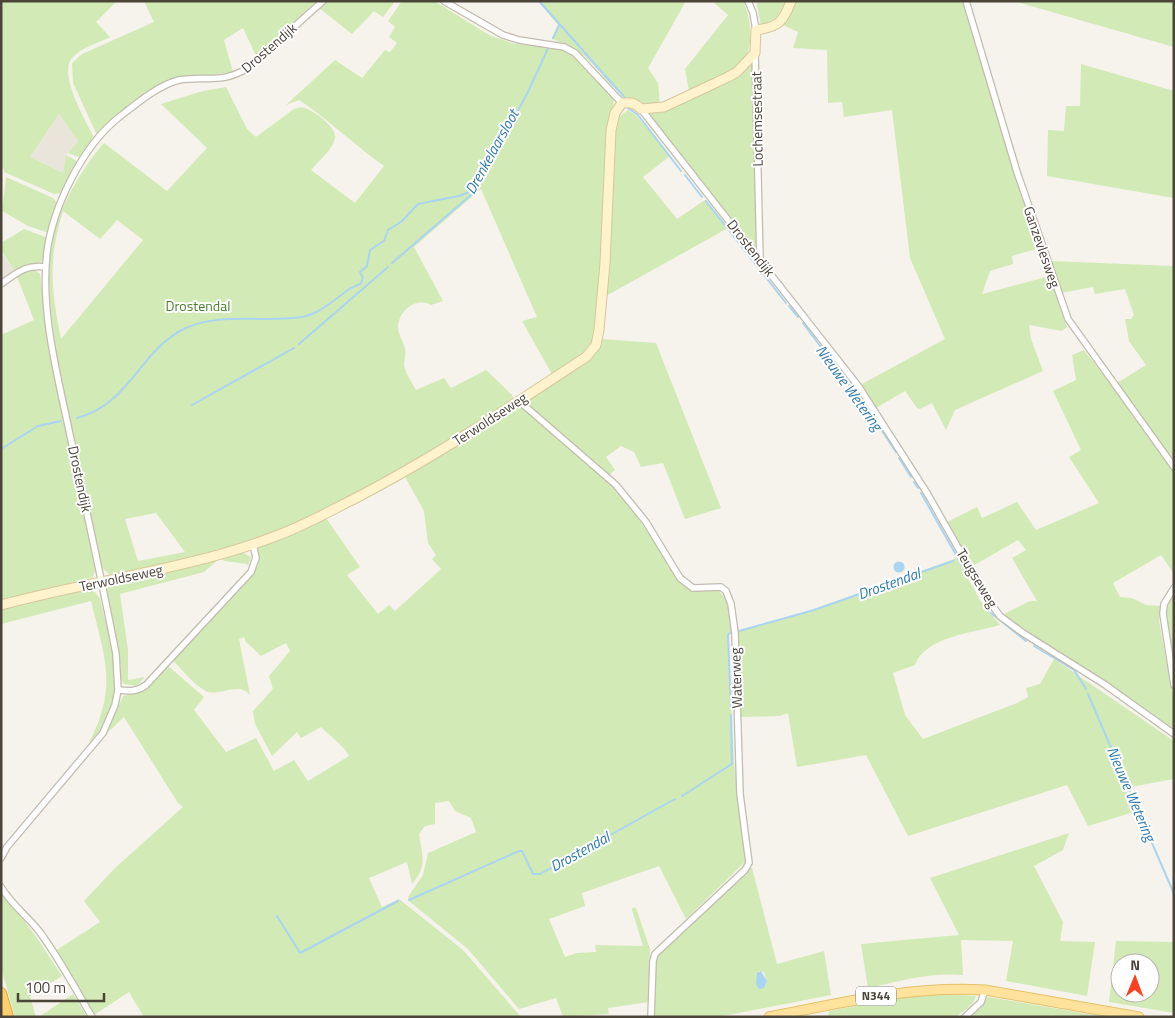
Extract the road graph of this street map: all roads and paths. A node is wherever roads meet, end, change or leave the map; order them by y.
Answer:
1 (323, 1) edge
2 (444, 1) edge
3 (748, 1) edge
4 (791, 1) edge
5 (966, 1) edge
6 (756, 30) junction
7 (755, 53) junction
8 (625, 103) junction
9 (642, 109) junction
10 (760, 259) junction
11 (46, 267) junction
12 (1, 284) edge
13 (859, 387) joint
14 (519, 401) junction
15 (1174, 467) edge
16 (253, 544) junction
17 (102, 582) junction
18 (1174, 588) edge
19 (1, 605) edge
20 (1174, 685) edge
21 (118, 690) junction
22 (1174, 734) edge
23 (1, 858) edge
24 (1, 888) edge
25 (985, 990) junction
26 (1, 993) edge
27 (8, 1017) edge
28 (92, 1017) edge
29 (652, 1017) edge
30 (769, 1017) edge
31 (965, 1017) edge
32 (1139, 1017) edge

1 - 11 street, Drostendijk
2 - 8 street
3 - 6 street
4 - 6 street
5 - 15 street, Ganzevlesweg
6 - 7 street, Lochemsestraat
7 - 9 street
7 - 10 street, Lochemsestraat
8 - 9 street
8 - 14 street, Terwoldseweg
9 - 10 street, Drostendijk
10 - 13 street, Drostendijk
11 - 12 street
11 - 17 street, Drostendijk
13 - 22 street, Teugseweg
14 - 16 street, Terwoldseweg
14 - 29 street, Waterweg
16 - 17 street, Terwoldseweg
16 - 21 street
17 - 19 street, Terwoldseweg
17 - 21 street, Drostendijk
18 - 20 street
21 - 23 street, Drostendijk
24 - 28 street
25 - 30 main road, N344
25 - 31 street
25 - 32 main road, N344
26 - 27 highway

